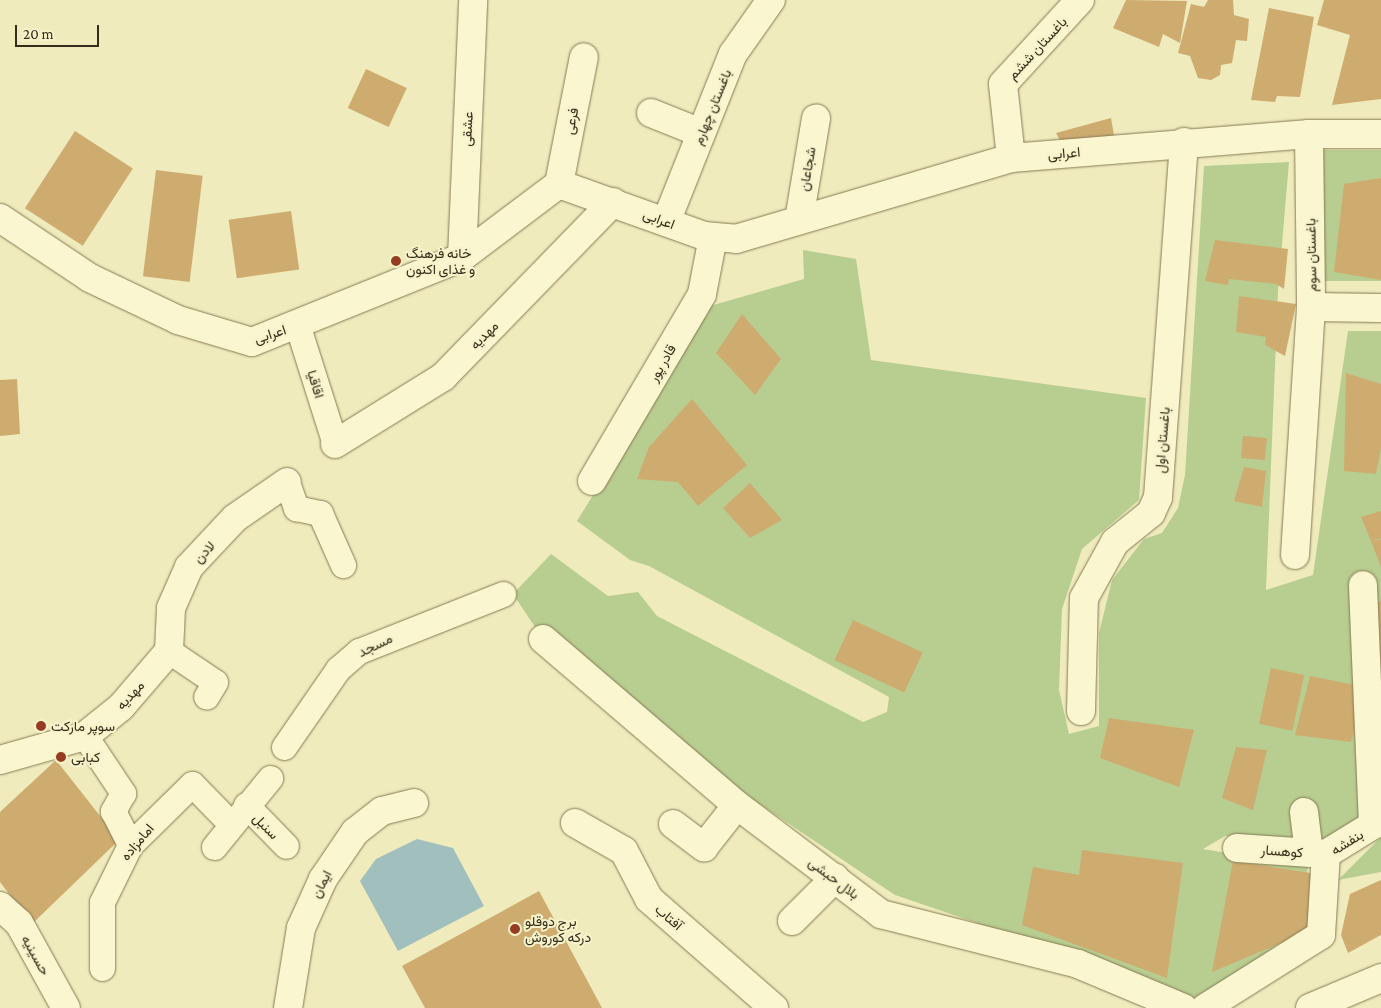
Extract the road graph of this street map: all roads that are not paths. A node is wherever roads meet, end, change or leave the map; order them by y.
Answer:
1 (473, 0) edge
2 (772, 0) edge
3 (1077, 1) edge
4 (584, 57) dead end
5 (652, 113) dead end
6 (816, 118) dead end
7 (701, 133) junction
8 (1309, 134) junction
9 (1381, 134) edge
10 (1184, 142) junction
11 (1011, 158) junction
12 (559, 184) junction
13 (613, 202) junction
14 (0, 218) edge
15 (798, 220) junction
16 (666, 222) junction
17 (713, 237) junction
18 (462, 257) junction
19 (1311, 307) junction
20 (1381, 308) edge
21 (297, 324) junction
22 (335, 444) joint
23 (287, 482) joint
24 (592, 482) dead end
25 (1295, 555) dead end
26 (343, 565) dead end
27 (1363, 585) dead end
28 (503, 594) dead end
29 (542, 640) dead end
30 (169, 651) junction
31 (1374, 687) edge
32 (206, 697) dead end
33 (1081, 710) dead end
34 (86, 736) junction
35 (284, 747) dead end
36 (0, 760) edge
37 (270, 778) dead end
38 (414, 803) dead end
39 (737, 805) junction
40 (1304, 812) dead end
41 (239, 815) junction
42 (575, 822) dead end
43 (672, 824) dead end
44 (130, 846) junction
45 (286, 846) dead end
46 (214, 847) dead end
47 (1237, 848) dead end
48 (1318, 854) junction
49 (835, 878) junction
50 (0, 906) edge
51 (792, 921) dead end
52 (102, 968) dead end
53 (1381, 978) edge
54 (66, 1008) edge
55 (288, 1008) edge
56 (774, 1008) edge
57 (1182, 1008) edge
58 (1205, 1008) edge
59 (1310, 1008) edge

1 - 18 street, عشقی
2 - 7 street, باغستان چهارم
3 - 11 street, باغستان ششم
4 - 12 street, فرعی
5 - 7 street
6 - 15 street, شجاعان
7 - 16 street, باغستان چهارم
8 - 9 street, اعرابی
8 - 10 street, اعرابی
8 - 19 street, باغستان سوم
10 - 11 street, اعرابی
10 - 33 street, باغستان اول
11 - 15 street, اعرابی
12 - 13 street, اعرابی
12 - 18 street, اعرابی
13 - 16 street, اعرابی
13 - 22 street, مهدیه
14 - 21 street, اعرابی
15 - 17 street, اعرابی
16 - 17 street, اعرابی
17 - 24 street, قادر پور
18 - 21 street, اعرابی
19 - 20 street, باغستان سوم
19 - 25 street
21 - 22 street, اقاقیا
23 - 26 street
23 - 30 street, لادن
27 - 31 street, بنفشه
28 - 35 street, مسجد
29 - 39 street, بلال حبشی
30 - 32 street
30 - 34 street, مهدیه
31 - 48 street, بنفشه
34 - 36 street, مهدیه
34 - 44 street
37 - 41 street, سنبل
38 - 55 street, ایمان
39 - 43 street
39 - 49 street, بلال حبشی
40 - 48 street
41 - 44 street, امامزاده
41 - 45 street, سنبل
41 - 46 street, سنبل
42 - 56 street, آفتاب
44 - 52 street, امامزاده
47 - 48 street, کوهسار
48 - 58 street, بنفشه
49 - 51 street
49 - 57 street, بلال حبشی
50 - 54 street, حسینیه
53 - 59 street

